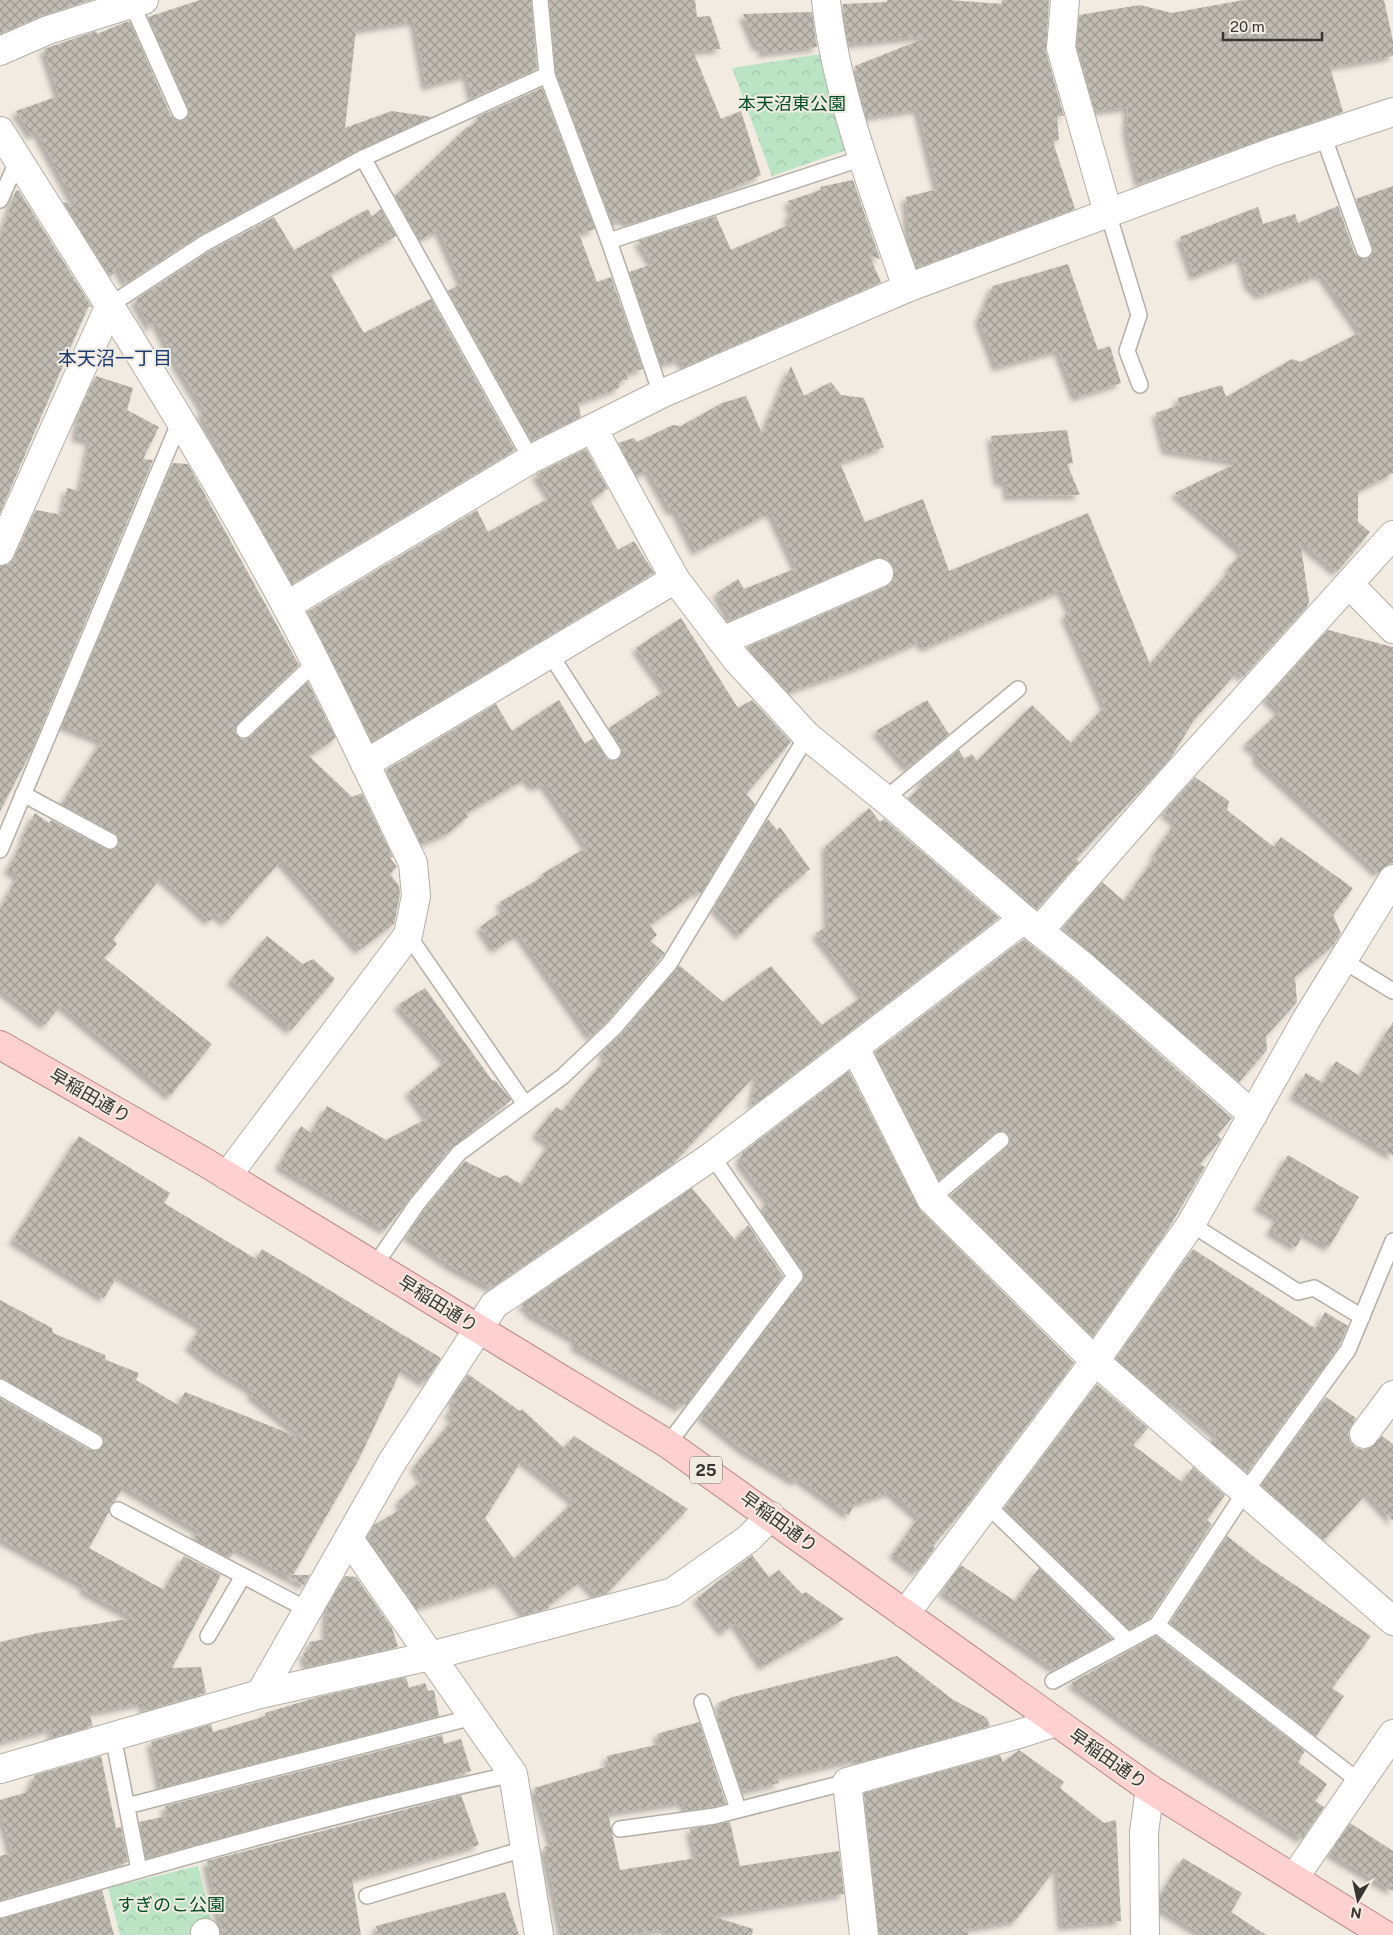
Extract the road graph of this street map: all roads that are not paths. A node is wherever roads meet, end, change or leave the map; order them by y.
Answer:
1 (540, 0) edge
2 (826, 0) edge
3 (1065, 0) edge
4 (138, 2) edge
5 (0, 52) edge
6 (547, 75) junction
7 (180, 112) dead end
8 (1393, 112) edge
9 (0, 131) edge
10 (1323, 136) junction
11 (363, 158) junction
12 (864, 158) junction
13 (18, 160) junction
14 (0, 200) edge
15 (1108, 213) junction
16 (608, 241) junction
17 (1364, 250) dead end
18 (907, 288) junction
19 (110, 305) junction
20 (1140, 384) dead end
21 (661, 394) junction
22 (180, 421) junction
23 (593, 428) junction
24 (531, 459) junction
25 (1393, 535) edge
26 (3, 538) edge
27 (879, 573) dead end
28 (675, 579) junction
29 (1350, 585) junction
30 (286, 606) junction
31 (1393, 629) edge
32 (722, 641) junction
33 (550, 654) junction
34 (316, 662) junction
35 (1018, 689) dead end
36 (244, 730) dead end
37 (807, 736) junction
38 (614, 752) dead end
39 (365, 764) junction
40 (23, 794) junction
41 (885, 799) junction
42 (110, 841) dead end
43 (0, 850) edge
44 (1393, 880) edge
45 (1032, 925) junction
46 (408, 935) junction
47 (1344, 961) junction
48 (1393, 991) edge
49 (0, 1045) edge
50 (854, 1048) junction
51 (525, 1104) junction
52 (1254, 1115) junction
53 (1001, 1140) dead end
54 (712, 1156) junction
55 (226, 1176) junction
56 (931, 1200) junction
57 (1191, 1224) junction
58 (1393, 1241) edge
59 (375, 1266) junction
60 (1362, 1317) junction
61 (477, 1329) junction
62 (1095, 1361) junction
63 (0, 1387) edge
64 (1393, 1395) edge
65 (1364, 1434) dead end
66 (95, 1442) dead end
67 (668, 1444) junction
68 (1246, 1492) junction
69 (986, 1504) junction
70 (118, 1510) dead end
71 (771, 1516) junction
72 (348, 1539) junction
73 (243, 1576) junction
74 (308, 1610) junction
75 (905, 1614) junction
76 (1393, 1621) edge
77 (1157, 1624) junction
78 (208, 1636) dead end
79 (1126, 1639) junction
80 (430, 1656) junction
81 (1053, 1681) dead end
82 (260, 1694) junction
83 (702, 1702) dead end
84 (473, 1717) junction
85 (1056, 1722) junction
86 (1393, 1734) edge
87 (113, 1736) junction
88 (0, 1769) edge
89 (513, 1774) junction
90 (847, 1782) junction
91 (1360, 1782) junction
92 (1150, 1789) junction
93 (127, 1806) junction
94 (738, 1809) junction
95 (620, 1829) dead end
96 (524, 1848) junction
97 (139, 1870) junction
98 (1294, 1878) junction
99 (367, 1896) dead end
100 (0, 1910) edge
101 (539, 1935) edge
102 (864, 1935) edge
103 (1145, 1935) edge
104 (1385, 1935) edge

1 - 6 lane
2 - 12 street
3 - 15 street
4 - 5 street
4 - 7 lane
6 - 11 lane
6 - 16 lane
8 - 10 street
9 - 13 street
10 - 15 street
10 - 17 lane
11 - 19 lane
11 - 24 lane
12 - 16 lane
12 - 18 street
13 - 14 lane
13 - 19 street
15 - 18 street
15 - 20 lane
16 - 21 lane
18 - 21 street
19 - 22 street
19 - 26 street
21 - 23 street
22 - 30 street
22 - 40 lane
23 - 24 street
23 - 28 street
24 - 30 street
25 - 29 street
27 - 32 street
28 - 32 street
28 - 33 street
29 - 31 street
29 - 45 street
30 - 34 street
32 - 37 street
33 - 38 lane
33 - 39 street
34 - 36 lane
34 - 39 street
35 - 41 lane
37 - 41 street
37 - 51 lane
39 - 46 street
40 - 42 lane
40 - 43 lane
41 - 45 street
44 - 47 street
45 - 50 street
45 - 52 street
46 - 51 lane
46 - 55 street
47 - 48 lane
47 - 52 street
49 - 55 main road, 早稲田通り / 25
50 - 54 street
50 - 56 street
51 - 59 lane
52 - 57 street
53 - 56 lane
54 - 61 street
54 - 67 lane
55 - 59 main road, 早稲田通り / 25
56 - 62 street
57 - 60 lane
57 - 62 street
58 - 60 lane
59 - 61 main road, 早稲田通り / 25
60 - 68 lane
61 - 67 main road, 早稲田通り / 25
61 - 72 street
62 - 68 street
62 - 69 street
63 - 66 lane
64 - 65 street
67 - 71 main road, 早稲田通り / 25
68 - 76 street
68 - 77 lane
69 - 75 street
69 - 79 lane
70 - 73 lane
71 - 75 main road, 早稲田通り / 25
71 - 80 street
72 - 74 street
72 - 80 street
73 - 74 lane
73 - 78 lane
74 - 82 street
75 - 85 main road, 早稲田通り / 25
77 - 79 lane
77 - 91 lane
79 - 81 lane
80 - 82 street
80 - 84 street
82 - 87 street
83 - 94 lane
84 - 89 street
84 - 93 lane
85 - 90 street
85 - 92 main road, 早稲田通り / 25
86 - 91 street
87 - 88 street
87 - 93 lane
89 - 96 street
89 - 97 lane
90 - 94 lane
90 - 102 street
91 - 98 street
92 - 98 main road, 早稲田通り / 25
92 - 103 street
93 - 97 lane
94 - 95 lane
96 - 99 lane
96 - 101 street
97 - 100 lane
98 - 104 main road, 早稲田通り / 25

